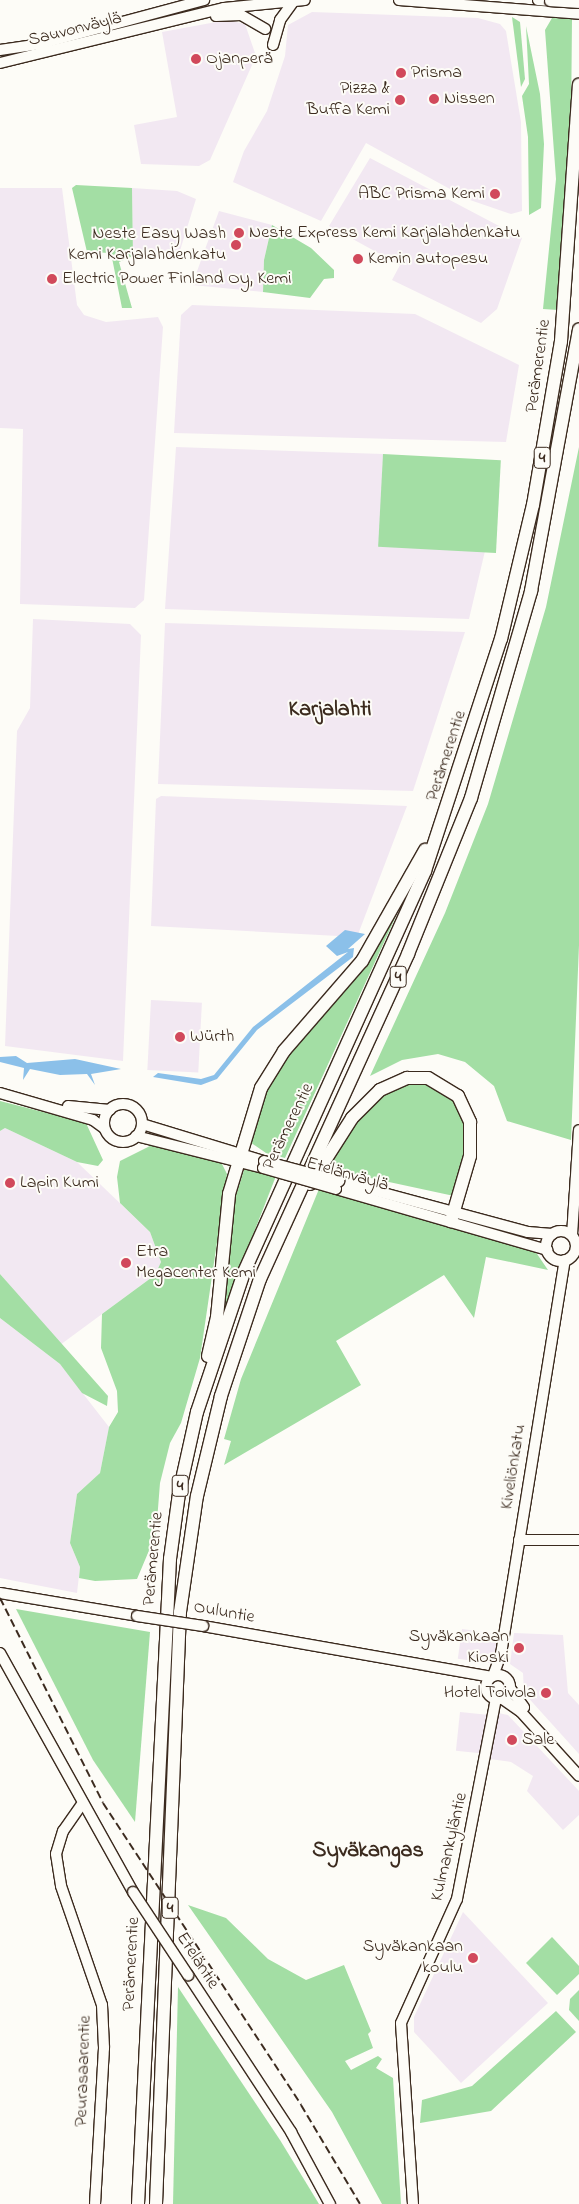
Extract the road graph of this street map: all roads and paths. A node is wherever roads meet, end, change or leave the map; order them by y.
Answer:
1 (204, 0) edge
2 (305, 0) edge
3 (399, 0) edge
4 (538, 0) edge
5 (294, 1) edge
6 (550, 1) edge
7 (579, 2) edge
8 (579, 9) edge
9 (203, 14) junction
10 (579, 14) edge
11 (265, 29) dead end
12 (273, 45) dead end
13 (0, 50) edge
14 (0, 63) edge
15 (579, 85) edge
16 (579, 330) edge
17 (444, 819) junction
18 (0, 1093) edge
19 (23, 1098) junction
20 (110, 1110) junction
21 (142, 1124) junction
22 (104, 1128) junction
23 (579, 1130) edge
24 (136, 1136) junction
25 (238, 1157) junction
26 (572, 1203) junction
27 (452, 1216) junction
28 (554, 1233) junction
29 (575, 1242) edge
30 (549, 1254) junction
31 (572, 1258) edge
32 (260, 1279) junction
33 (558, 1285) junction
34 (197, 1412) junction
35 (519, 1540) junction
36 (579, 1540) edge
37 (0, 1593) edge
38 (0, 1653) edge
39 (501, 1654) junction
40 (442, 1668) junction
41 (504, 1676) junction
42 (492, 1677) junction
43 (510, 1688) junction
44 (487, 1690) junction
45 (498, 1698) junction
46 (579, 1767) edge
47 (579, 1776) edge
48 (82, 1804) junction
49 (95, 2204) edge
50 (138, 2204) edge
51 (156, 2204) edge
52 (330, 2204) edge
53 (413, 2204) edge

1 - 13 main road, Sauvonväylä
2 - 5 main road, Sauvonväylä
3 - 10 main road
4 - 6 main road
5 - 9 main road, Sauvonväylä
5 - 12 main road
6 - 7 main road, bridge
7 - 8 highway
9 - 11 main road
9 - 14 main road, Sauvonväylä
15 - 17 highway, Perämerentie / 4
16 - 32 highway, Perämerentie / 4
17 - 25 highway
17 - 34 highway, Perämerentie / 4
18 - 19 main road
19 - 20 main road
19 - 22 main road
20 - 21 main road
20 - 22 main road
21 - 24 main road
21 - 25 main road, Etelänväylä
22 - 24 main road
23 - 26 main road
24 - 25 main road, Etelänväylä
25 - 27 main road, Etelänväylä, bridge
25 - 34 highway
26 - 28 main road
26 - 29 main road
27 - 28 main road, Etelänväylä
27 - 30 main road, Etelänväylä
27 - 32 highway
28 - 29 main road, Etelänväylä
28 - 30 main road
29 - 31 main road, Kiveliönkatu
30 - 31 main road, Etelänväylä
30 - 33 main road, Kiveliönkatu
31 - 33 main road, Kiveliönkatu
32 - 51 highway, Perämerentie / 4
33 - 35 main road, Kiveliönkatu
34 - 50 highway, Perämerentie / 4
35 - 36 main road
35 - 39 main road, Kiveliönkatu
37 - 40 main road, Ouluntie, bridge
38 - 48 main road, Eteläntie
39 - 41 main road, Kiveliönkatu
39 - 42 main road, Kiveliönkatu
40 - 42 main road, Ouluntie
40 - 44 main road, Ouluntie
41 - 42 main road
41 - 43 main road
42 - 44 main road
43 - 45 main road
43 - 46 main road
44 - 45 main road
45 - 47 main road
45 - 53 main road, Kulmankyläntie
48 - 49 main road, Peurasaarentie
48 - 52 main road, Eteläntie, bridge

